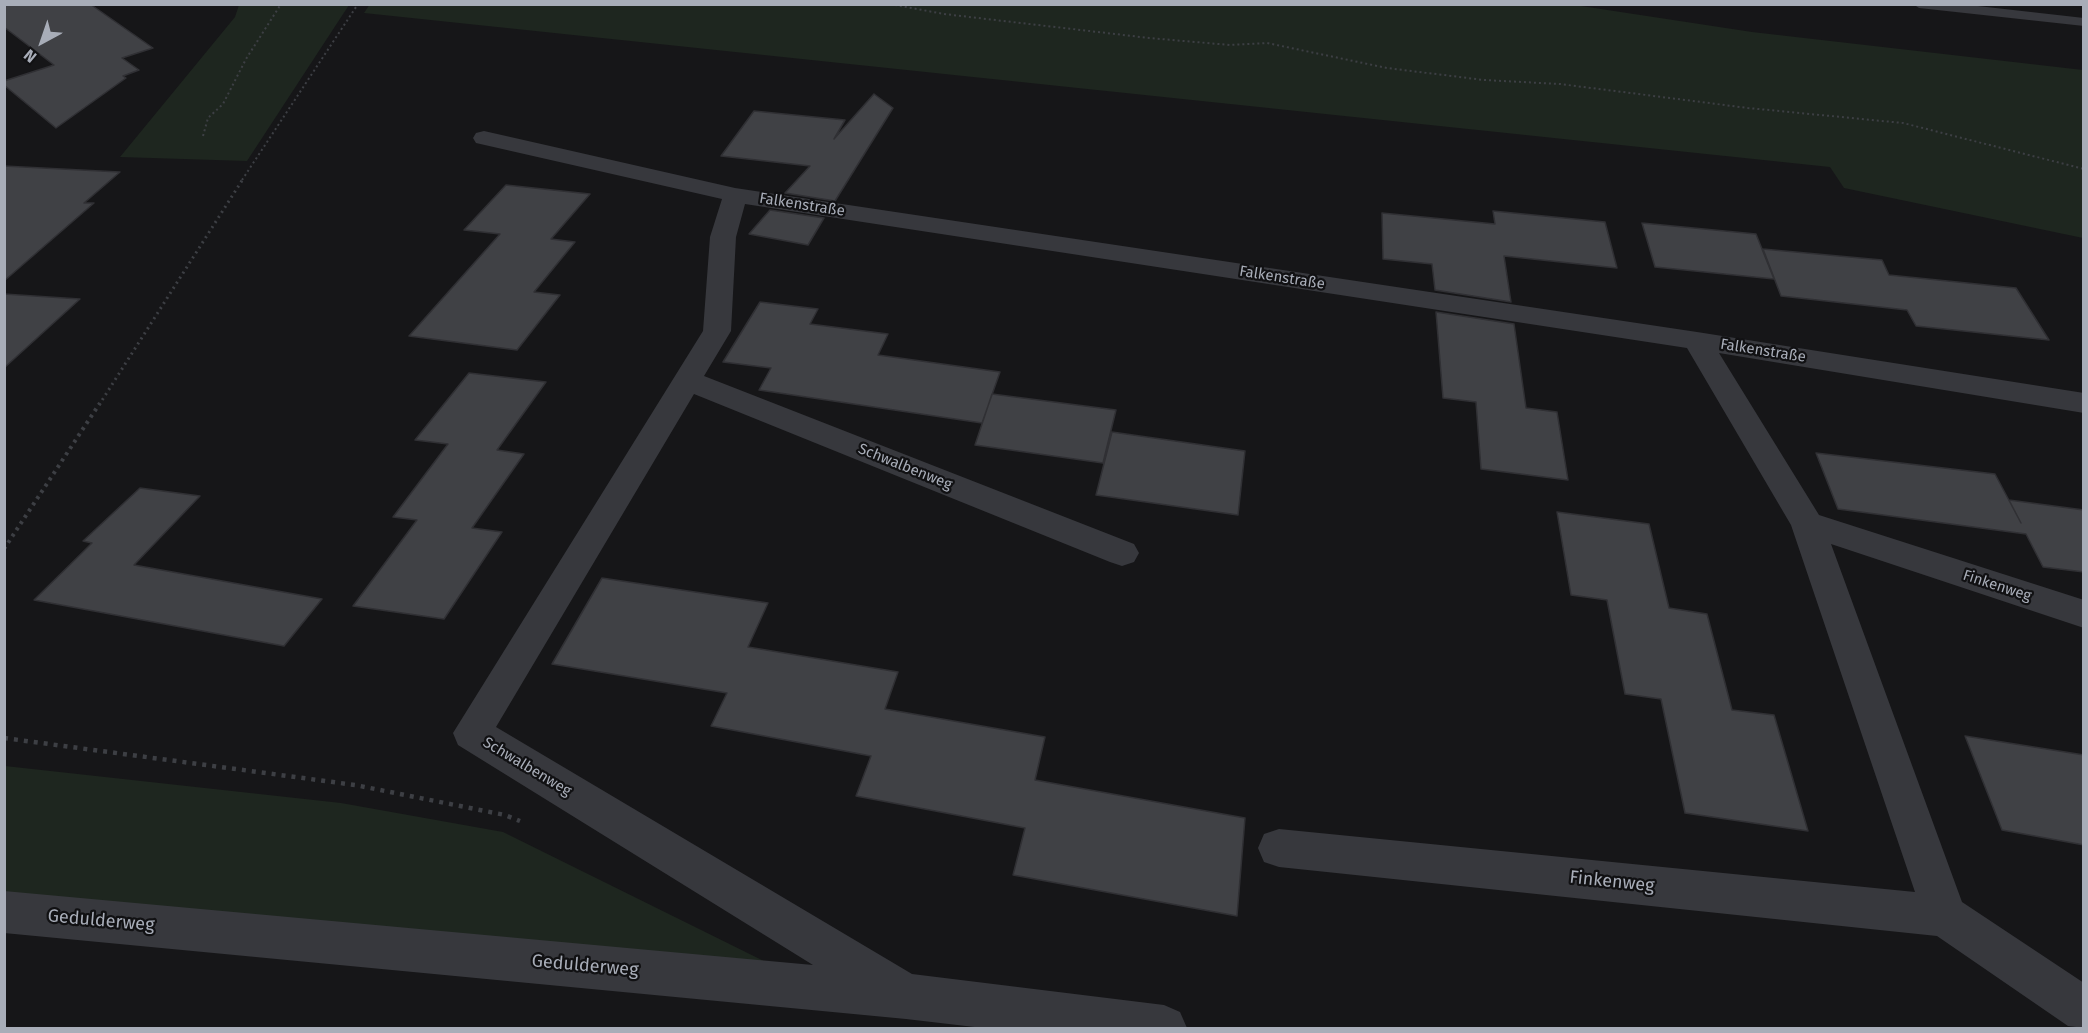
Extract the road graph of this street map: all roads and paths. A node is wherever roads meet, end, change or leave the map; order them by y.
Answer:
1 (281, 4) edge
2 (358, 4) edge
3 (890, 4) edge
4 (1919, 4) edge
5 (2084, 22) edge
6 (203, 136) dead end
7 (484, 138) dead end
8 (2084, 169) edge
9 (735, 195) junction
10 (1697, 341) junction
11 (689, 381) junction
12 (2084, 403) edge
13 (1807, 524) junction
14 (4, 549) edge
15 (1122, 553) dead end
16 (2084, 614) edge
17 (4, 738) edge
18 (527, 824) dead end
19 (1279, 848) dead end
20 (4, 912) edge
21 (1945, 916) junction
22 (906, 996) junction
23 (2084, 1010) edge
24 (1164, 1029) edge

1 - 6 path
2 - 14 path
3 - 8 path
4 - 5 lane
7 - 9 street, Falkenstraße
9 - 10 street, Falkenstraße
9 - 11 street, Schwalbenweg
10 - 12 street, Falkenstraße
10 - 13 street
11 - 15 street, Schwalbenweg
11 - 22 street, Schwalbenweg
13 - 16 street, Finkenweg
13 - 21 street
17 - 18 path
19 - 21 street, Finkenweg
20 - 22 street, Gedulderweg
21 - 23 street, Finkenweg
22 - 24 street, Gedulderweg

